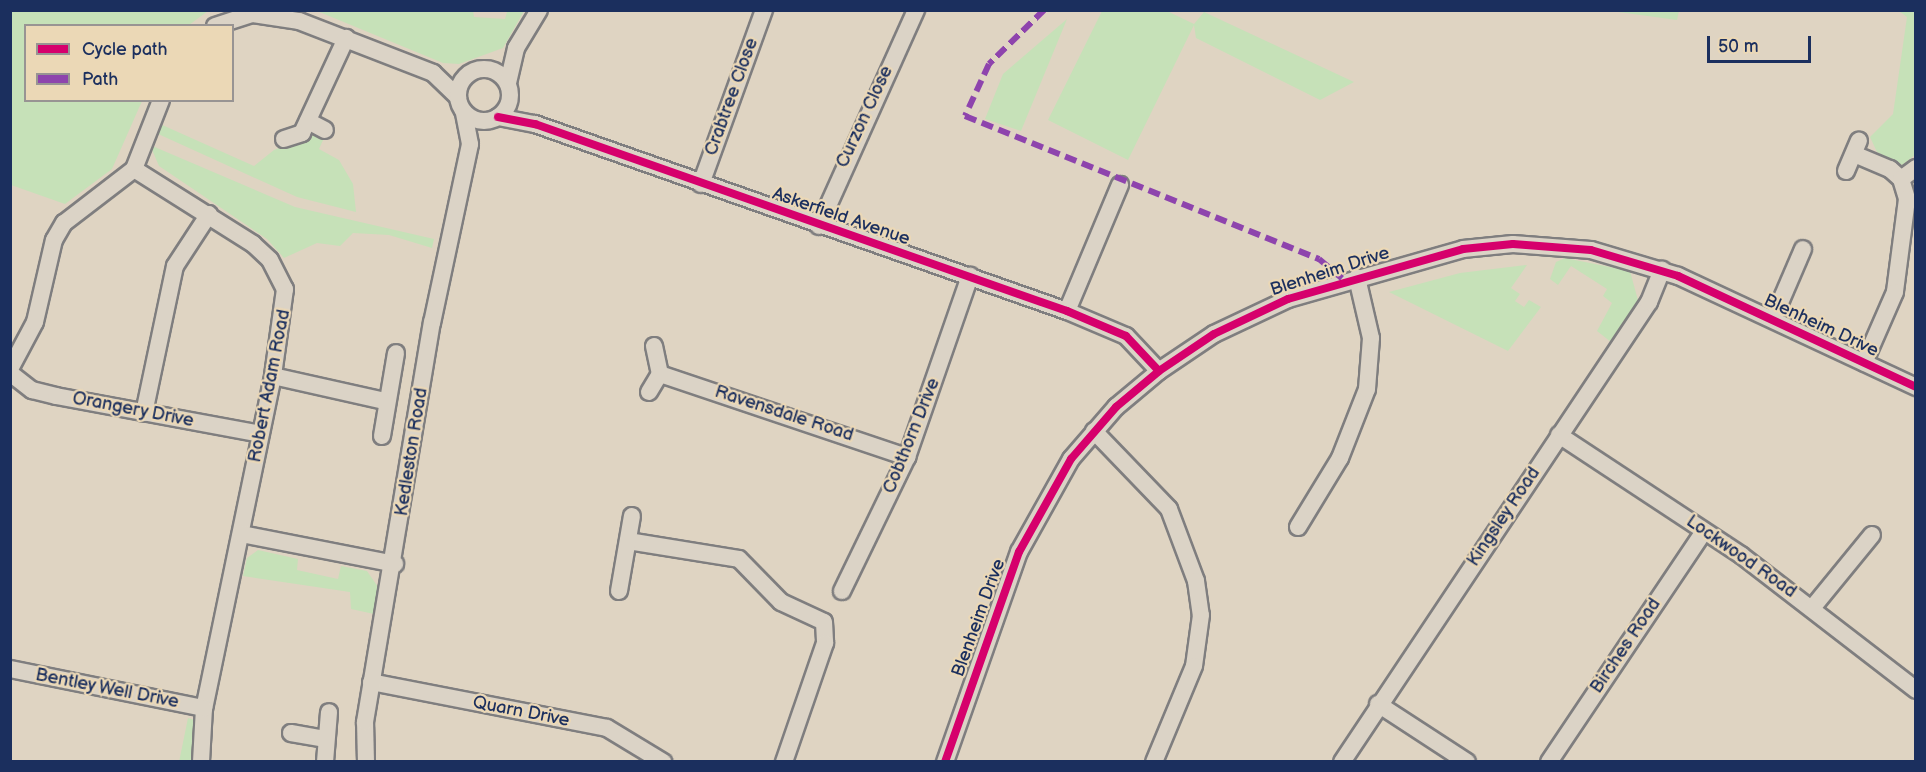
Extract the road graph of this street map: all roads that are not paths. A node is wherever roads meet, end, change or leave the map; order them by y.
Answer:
1 (539, 10) edge
2 (764, 10) edge
3 (916, 10) edge
4 (221, 24) edge
5 (346, 38) junction
6 (516, 48) junction
7 (486, 69) junction
8 (433, 73) junction
9 (469, 73) junction
10 (509, 89) junction
11 (160, 102) edge
12 (461, 105) junction
13 (495, 118) junction
14 (308, 121) junction
15 (535, 124) junction
16 (325, 130) dead end
17 (284, 139) dead end
18 (470, 144) junction
19 (1916, 168) edge
20 (134, 169) junction
21 (1846, 171) dead end
22 (1901, 179) junction
23 (701, 184) junction
24 (1120, 195) dead end
25 (209, 214) junction
26 (819, 226) junction
27 (1803, 249) dead end
28 (1662, 270) junction
29 (970, 276) junction
30 (1357, 278) junction
31 (1067, 311) junction
32 (1773, 319) junction
33 (654, 346) dead end
34 (396, 353) dead end
35 (1864, 363) junction
36 (10, 371) edge
37 (1159, 371) junction
38 (660, 374) junction
39 (273, 376) junction
40 (1916, 387) edge
41 (650, 392) dead end
42 (385, 401) junction
43 (144, 412) junction
44 (1094, 431) junction
45 (261, 434) junction
46 (1559, 435) junction
47 (382, 436) dead end
48 (907, 457) junction
49 (632, 516) dead end
50 (1298, 527) dead end
51 (1704, 531) junction
52 (241, 534) junction
53 (1872, 535) dead end
54 (628, 541) junction
55 (395, 564) junction
56 (619, 591) dead end
57 (842, 591) dead end
58 (1813, 607) junction
59 (10, 669) edge
60 (371, 682) junction
61 (1916, 690) edge
62 (1378, 704) junction
63 (204, 708) junction
64 (328, 712) dead end
65 (291, 733) dead end
66 (324, 739) junction
67 (201, 762) edge
68 (325, 762) edge
69 (366, 762) edge
70 (663, 762) edge
71 (784, 762) edge
72 (945, 762) edge
73 (1154, 762) edge
74 (1342, 762) edge
75 (1467, 762) edge
76 (1549, 762) edge

1 - 6 street
2 - 23 street, Crabtree Close
3 - 26 street, Curzon Close
4 - 5 street
5 - 8 street
5 - 14 street
6 - 7 street
6 - 10 street
7 - 9 street
7 - 10 street
8 - 9 street
8 - 12 street
9 - 12 street
10 - 13 street
10 - 15 street, Askerfield Avenue
11 - 20 street
12 - 13 street
12 - 18 street, Kedleston Road
13 - 15 street, Askerfield Avenue
13 - 18 street
14 - 16 street
14 - 17 street
15 - 23 street, Askerfield Avenue
18 - 55 street, Kedleston Road
19 - 22 street
20 - 25 street, Robert Adam Road
20 - 36 street
21 - 22 street
22 - 35 street
23 - 26 street, Askerfield Avenue
24 - 31 street
25 - 39 street, Robert Adam Road
25 - 43 street
26 - 29 street, Askerfield Avenue
27 - 32 street, Blenheim Drive
28 - 30 street, Blenheim Drive
28 - 32 street, Blenheim Drive
28 - 46 street, Kingsley Road
29 - 31 street, Askerfield Avenue
29 - 48 street, Cobthorn Drive
30 - 37 street, Blenheim Drive
30 - 50 street
31 - 37 street, Askerfield Avenue
32 - 35 street, Blenheim Drive
33 - 38 street
34 - 42 street
35 - 40 street, Blenheim Drive
36 - 43 street, Orangery Drive
37 - 44 street, Blenheim Drive
38 - 41 street
38 - 48 street, Ravensdale Road
39 - 42 street
39 - 45 street, Robert Adam Road
42 - 47 street
43 - 45 street, Orangery Drive
44 - 72 street, Blenheim Drive
44 - 73 street
45 - 52 street, Robert Adam Road
46 - 51 street, Lockwood Road
46 - 62 street, Kingsley Road
48 - 57 street, Cobthorn Drive
49 - 54 street
51 - 58 street, Lockwood Road
51 - 76 street, Birches Road
52 - 55 street
52 - 63 street, Robert Adam Road
53 - 58 street
54 - 56 street
54 - 71 street
55 - 60 street, Kedleston Road
58 - 61 street, Lockwood Road
59 - 63 street, Bentley Well Drive
60 - 69 street, Kedleston Road
60 - 70 street, Quarn Drive
62 - 74 street, Kingsley Road
62 - 75 street
63 - 67 street, Robert Adam Road
64 - 66 street
65 - 66 street
66 - 68 street

